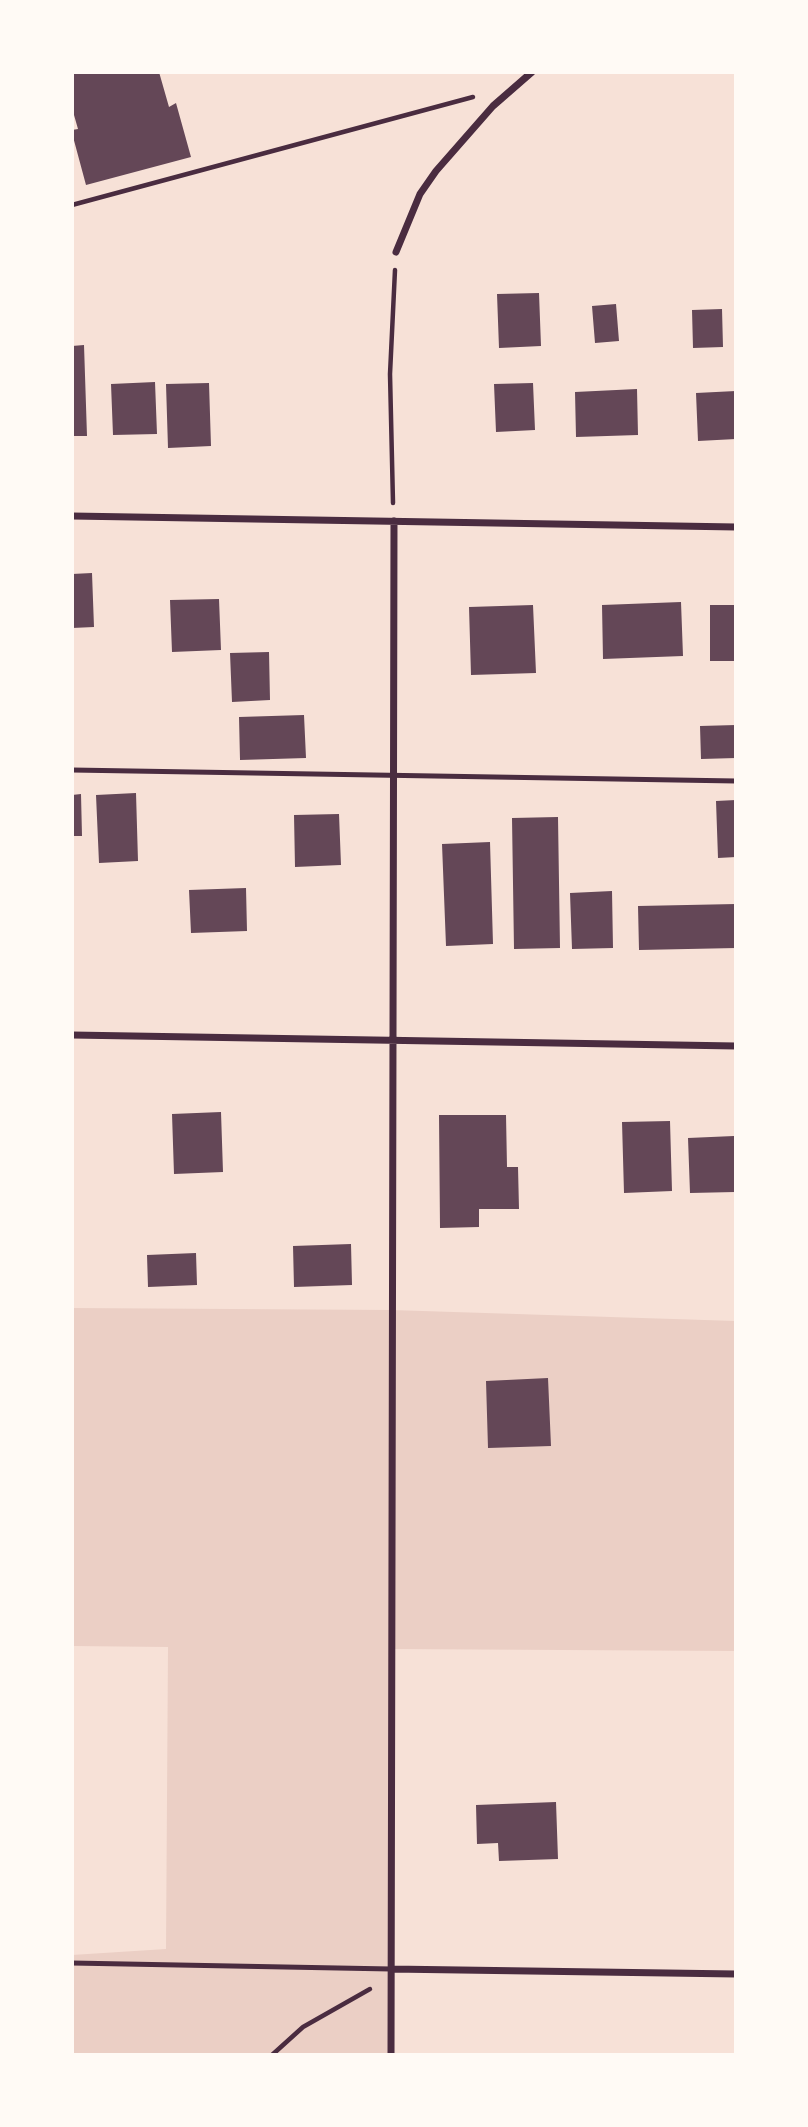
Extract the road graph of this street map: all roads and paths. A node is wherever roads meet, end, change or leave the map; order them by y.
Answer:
1 (532, 72) edge
2 (514, 86) junction
3 (72, 205) edge
4 (396, 252) joint
5 (72, 516) edge
6 (394, 521) junction
7 (736, 527) edge
8 (72, 770) edge
9 (394, 775) junction
10 (736, 781) edge
11 (72, 1035) edge
12 (392, 1040) junction
13 (736, 1046) edge
14 (72, 1963) edge
15 (391, 1969) junction
16 (736, 1974) edge
17 (272, 2055) edge
18 (391, 2055) edge

1 - 2 street
2 - 3 path
2 - 4 street
4 - 6 path
5 - 6 street
6 - 7 street
6 - 9 street
8 - 9 lane
9 - 10 lane
9 - 12 street
11 - 12 street
12 - 13 street
12 - 15 street
14 - 15 lane
15 - 16 street
15 - 17 path
15 - 18 street

